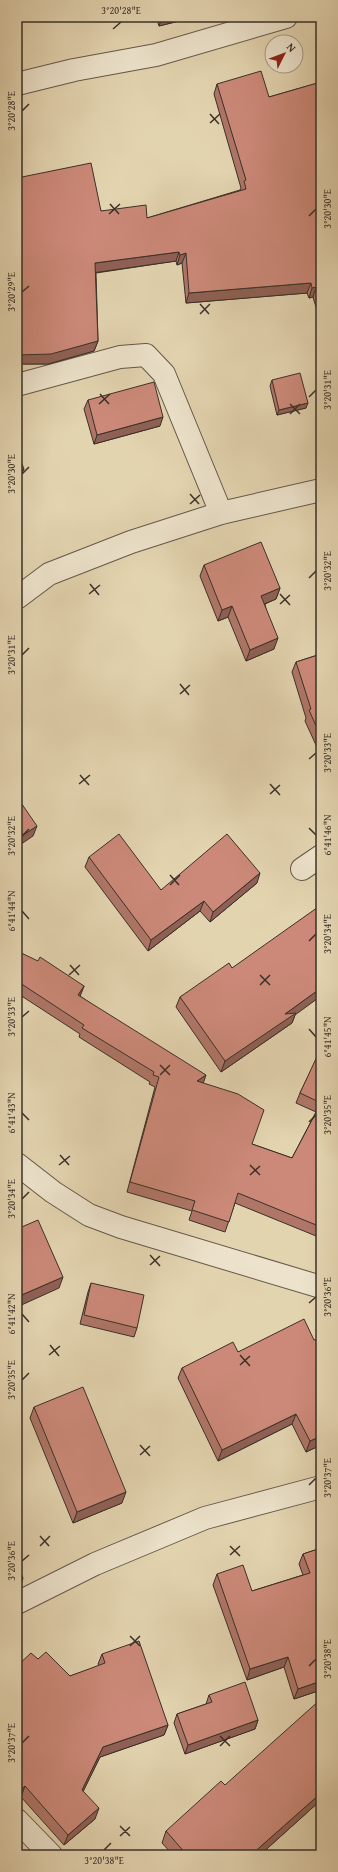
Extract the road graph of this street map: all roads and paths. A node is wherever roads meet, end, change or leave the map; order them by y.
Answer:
1 (286, 17) edge
2 (17, 84) edge
3 (17, 385) edge
4 (321, 490) edge
5 (221, 514) junction
6 (17, 598) edge
7 (321, 856) edge
8 (302, 869) dead end
9 (17, 1164) edge
10 (321, 1287) edge
11 (321, 1487) edge
12 (17, 1603) edge
13 (17, 1820) edge
14 (51, 1855) edge

1 - 2 street
3 - 5 street
4 - 5 street
5 - 6 street
7 - 8 street
9 - 10 street
11 - 12 street
13 - 14 street

